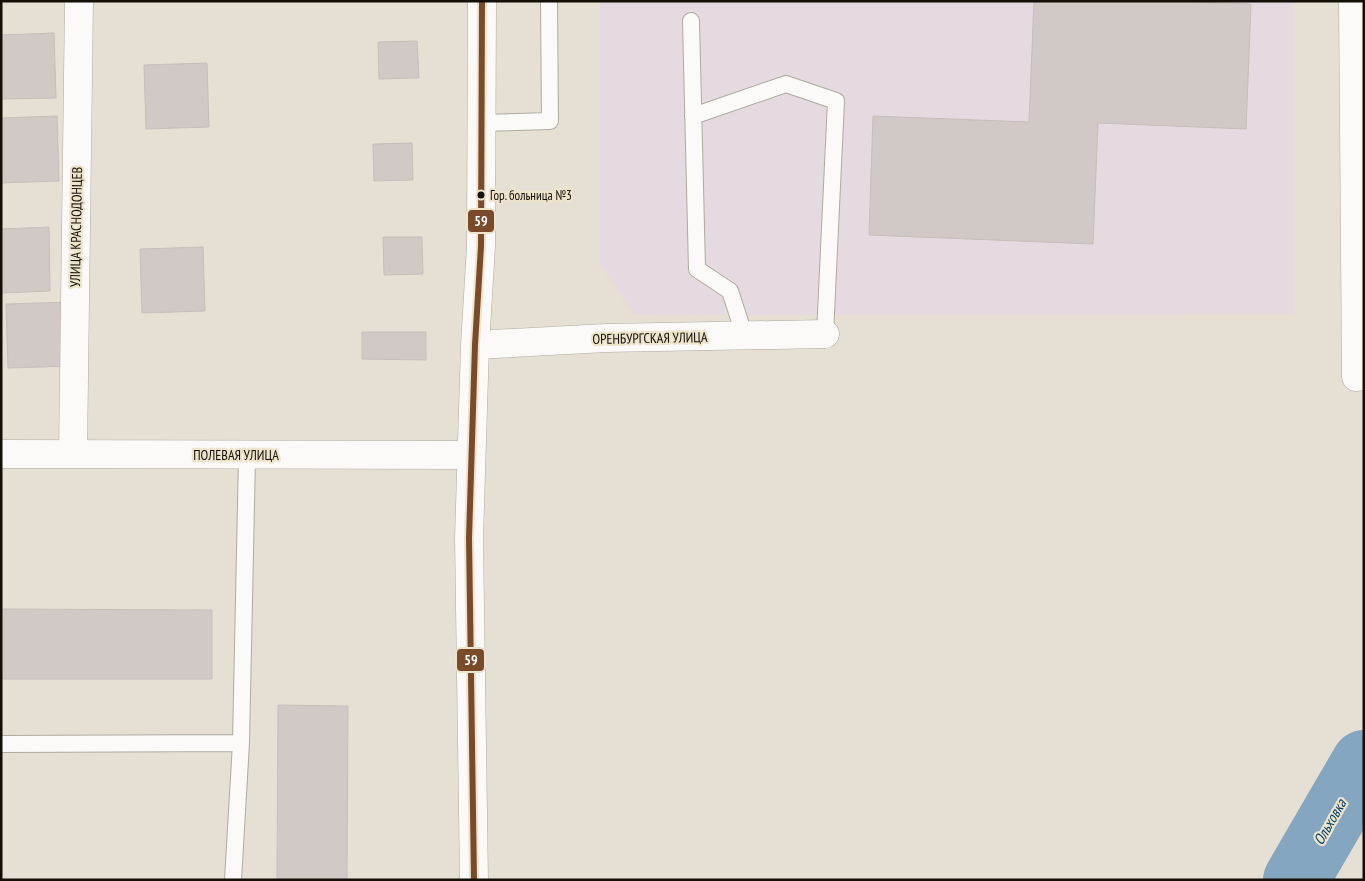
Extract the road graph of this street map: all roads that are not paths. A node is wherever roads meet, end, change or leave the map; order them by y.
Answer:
1 (79, 1) edge
2 (482, 1) edge
3 (549, 1) edge
4 (1353, 1) edge
5 (691, 21) dead end
6 (693, 116) junction
7 (480, 123) junction
8 (825, 334) joint
9 (745, 336) junction
10 (475, 346) junction
11 (1360, 377) edge
12 (1, 454) edge
13 (73, 454) junction
14 (471, 455) junction
15 (247, 456) junction
16 (241, 743) junction
17 (1, 744) edge
18 (233, 880) edge
19 (474, 880) edge

1 - 13 street, УЛИЦА КРАСНОДОНЦЕВ
2 - 7 street
3 - 7 lane
4 - 11 street
5 - 6 lane
6 - 8 lane
6 - 9 lane
7 - 10 street
8 - 9 street, ОРЕНБУРГСКАЯ УЛИЦА
9 - 10 street, ОРЕНБУРГСКАЯ УЛИЦА
10 - 14 street
12 - 13 street, ПОЛЕВАЯ УЛИЦА
13 - 15 street, ПОЛЕВАЯ УЛИЦА
14 - 15 street, ПОЛЕВАЯ УЛИЦА
14 - 19 street
15 - 16 lane
16 - 17 lane
16 - 18 lane

